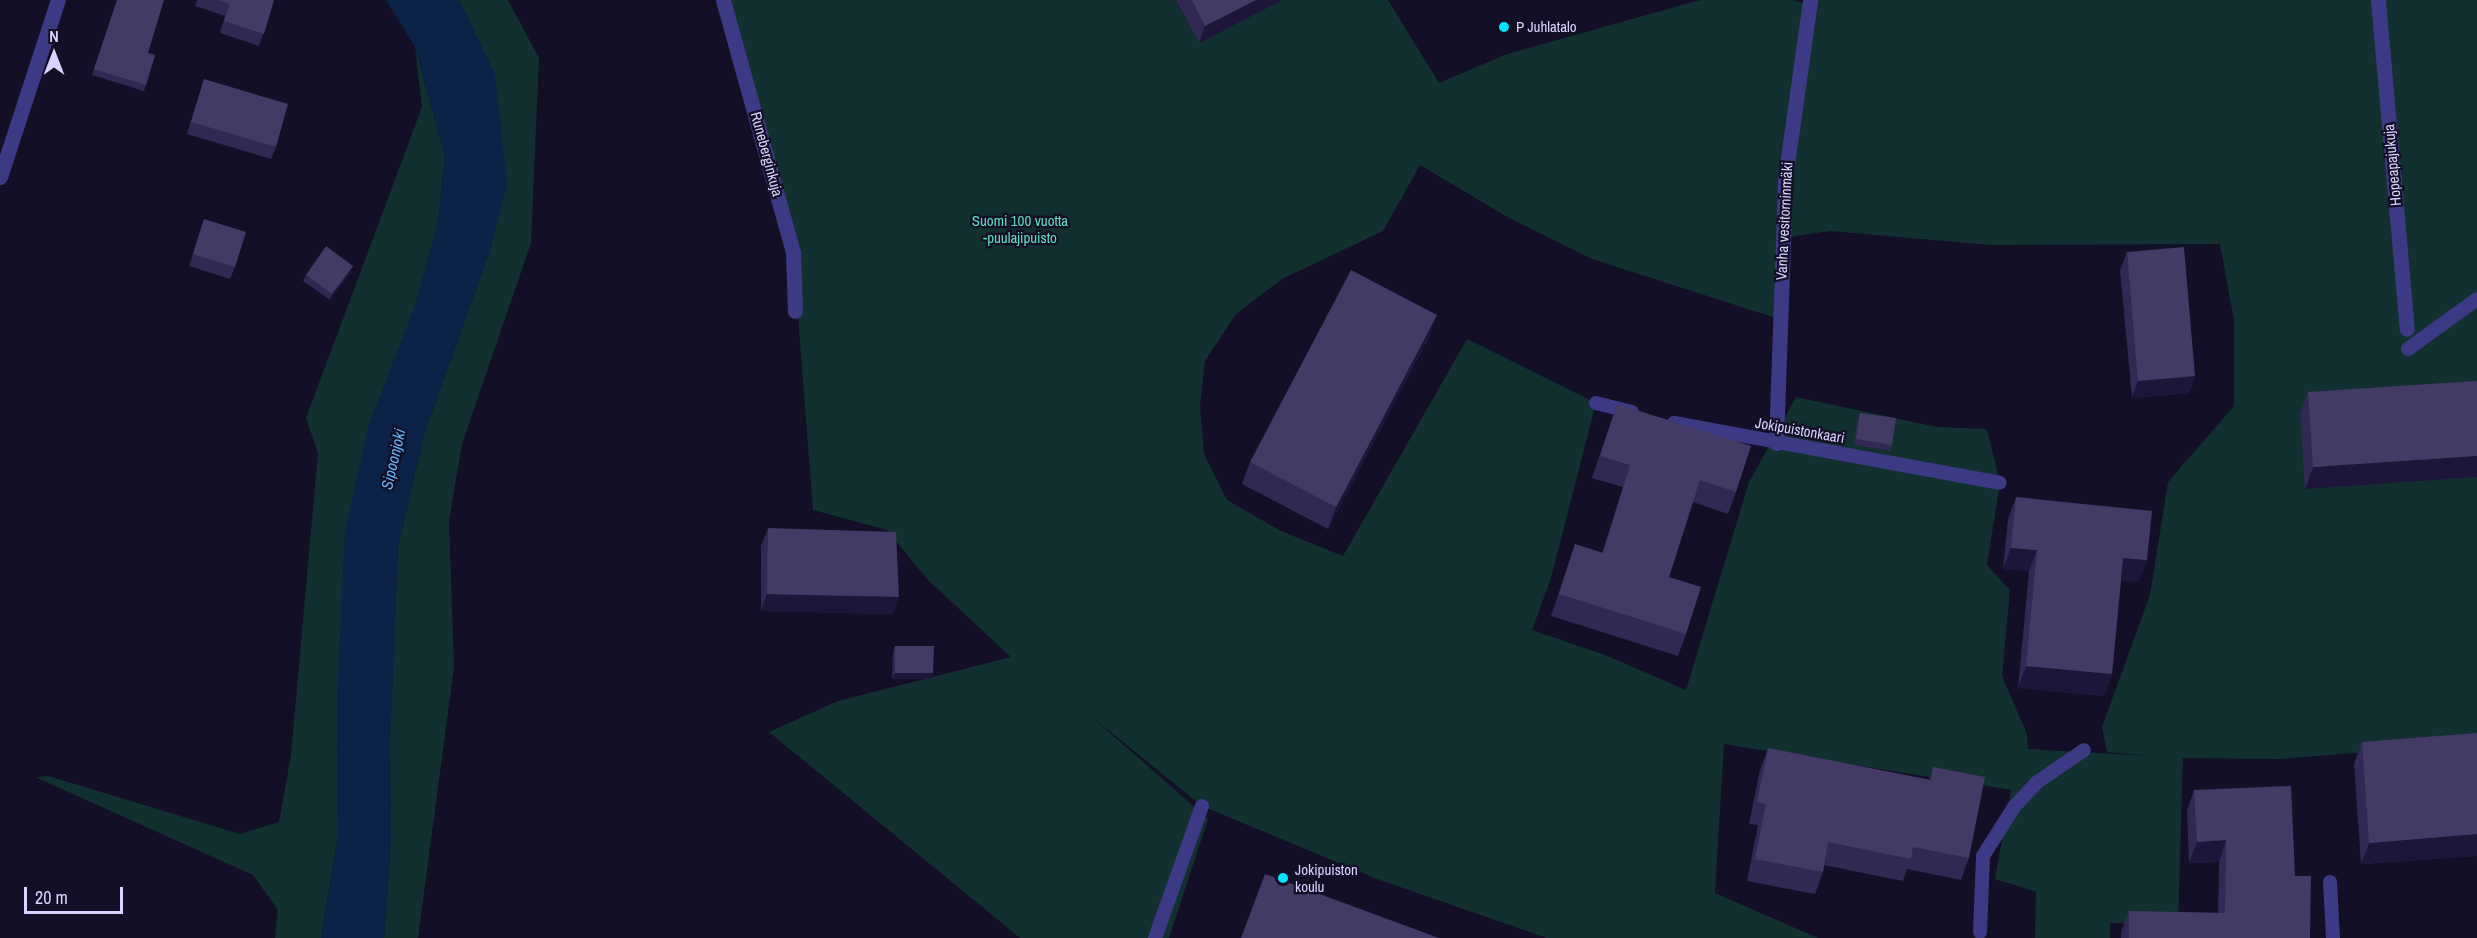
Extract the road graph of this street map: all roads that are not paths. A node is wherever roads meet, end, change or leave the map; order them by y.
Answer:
1 (58, 0) edge
2 (723, 0) edge
3 (1810, 0) edge
4 (2378, 0) edge
5 (0, 177) edge
6 (2477, 299) edge
7 (795, 311) dead end
8 (2407, 329) joint
9 (1596, 404) dead end
10 (1776, 443) junction
11 (2000, 483) dead end
12 (2085, 750) dead end
13 (1202, 806) dead end
14 (2330, 882) dead end
15 (1993, 915) dead end
16 (1977, 935) edge
17 (1155, 938) edge
18 (2333, 938) edge

1 - 5 street
2 - 7 street, Runeberginkuja
3 - 10 street, Vanha vesitorninmäki
4 - 8 street, Hopeapajukuja
6 - 8 lane
9 - 10 lane, Jokipuistonkaari
10 - 11 lane, Jokipuistonkaari
12 - 16 lane
13 - 17 lane
14 - 18 lane
15 - 16 lane

